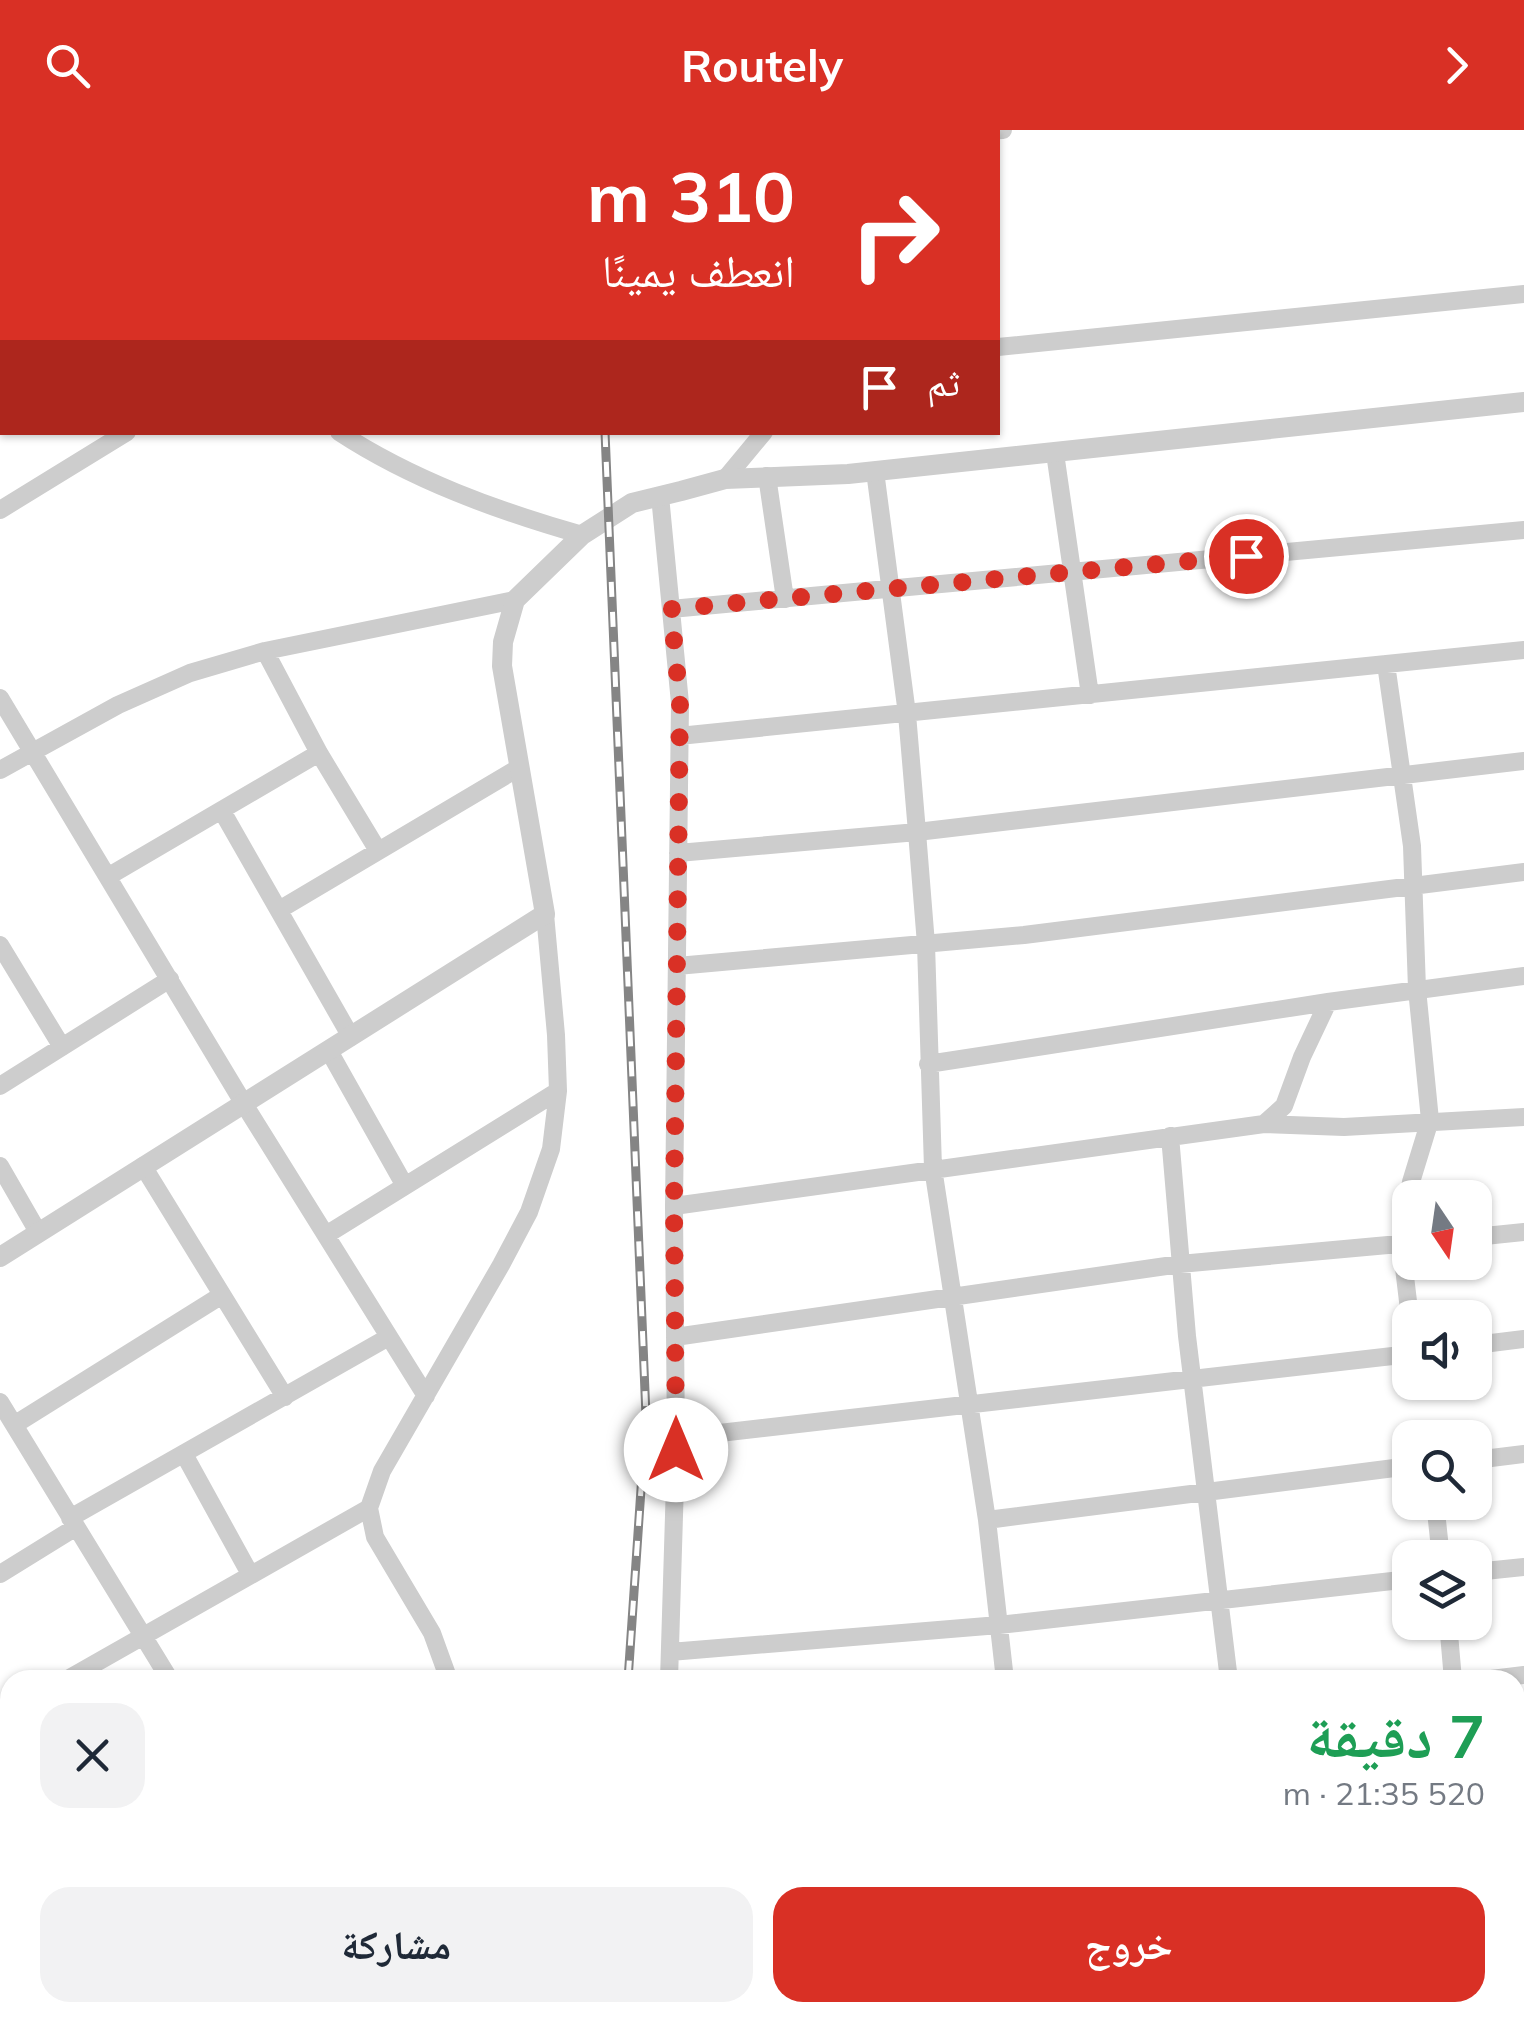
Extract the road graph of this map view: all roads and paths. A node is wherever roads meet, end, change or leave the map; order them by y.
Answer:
1 (1524, 294) edge
2 (1000, 347) edge
3 (1524, 402) edge
4 (121, 435) edge
5 (343, 435) edge
6 (762, 435) edge
7 (1056, 453) junction
8 (875, 471) junction
9 (767, 476) junction
10 (725, 480) junction
11 (660, 496) junction
12 (0, 510) edge
13 (1524, 530) edge
14 (582, 535) junction
15 (1072, 572) junction
16 (890, 588) junction
17 (785, 599) junction
18 (515, 600) junction
19 (671, 609) junction
20 (265, 650) junction
21 (1524, 650) edge
22 (1386, 664) junction
23 (1090, 695) junction
24 (0, 698) edge
25 (908, 714) junction
26 (679, 736) junction
27 (34, 752) junction
28 (319, 753) junction
29 (1524, 761) edge
30 (520, 767) junction
31 (0, 770) edge
32 (1402, 776) junction
33 (222, 810) junction
34 (917, 832) junction
35 (378, 849) junction
36 (678, 853) junction
37 (1524, 872) edge
38 (109, 876) junction
39 (1414, 888) junction
40 (279, 910) junction
41 (544, 914) junction
42 (926, 944) junction
43 (0, 945) edge
44 (677, 966) junction
45 (1524, 976) edge
46 (170, 979) junction
47 (1418, 989) junction
48 (1328, 1002) junction
49 (351, 1037) junction
50 (62, 1046) junction
51 (329, 1051) junction
52 (928, 1064) junction
53 (0, 1086) edge
54 (558, 1090) junction
55 (244, 1104) junction
56 (1524, 1117) edge
57 (1430, 1120) junction
58 (1264, 1124) junction
59 (1170, 1136) junction
60 (0, 1166) edge
61 (143, 1166) junction
62 (933, 1168) junction
63 (1412, 1180) edge
64 (405, 1186) junction
65 (674, 1206) junction
66 (38, 1232) junction
67 (1524, 1232) edge
68 (326, 1235) junction
69 (1492, 1235) edge
70 (1392, 1244) edge
71 (0, 1257) edge
72 (1180, 1264) junction
73 (222, 1295) junction
74 (953, 1297) junction
75 (675, 1337) junction
76 (387, 1338) junction
77 (1524, 1339) edge
78 (1492, 1343) edge
79 (1392, 1356) edge
80 (1194, 1381) junction
81 (426, 1396) junction
82 (285, 1398) junction
83 (0, 1402) edge
84 (970, 1405) junction
85 (14, 1426) junction
86 (676, 1438) junction
87 (184, 1454) junction
88 (1524, 1454) edge
89 (1492, 1458) edge
90 (1392, 1468) edge
91 (1208, 1492) junction
92 (369, 1508) junction
93 (987, 1520) junction
94 (73, 1523) junction
95 (1524, 1567) edge
96 (1492, 1570) edge
97 (0, 1574) edge
98 (250, 1574) junction
99 (1392, 1582) edge
100 (1220, 1601) junction
101 (999, 1624) junction
102 (144, 1634) junction
103 (1450, 1640) edge
104 (670, 1652) junction
105 (98, 1670) edge
106 (164, 1670) edge
107 (445, 1670) edge
108 (670, 1670) edge
109 (1003, 1670) edge
110 (1229, 1670) edge
111 (1452, 1670) edge

1 - 2 street
3 - 7 street
4 - 12 street
5 - 14 street
6 - 10 street
7 - 8 street
7 - 15 street
8 - 9 street
8 - 16 street
9 - 10 street
9 - 17 street
10 - 11 street
11 - 14 street
11 - 19 street
13 - 15 street
14 - 18 street
15 - 16 street
15 - 23 street
16 - 17 street
16 - 25 street
17 - 19 street
18 - 20 street
18 - 30 street
19 - 26 street
20 - 27 street
20 - 28 street
21 - 22 street
22 - 23 street
22 - 32 street
23 - 25 street
24 - 27 street
25 - 26 street
25 - 34 street
26 - 36 street
27 - 31 street
27 - 38 street
28 - 33 street
28 - 35 street
29 - 32 street
30 - 35 street
30 - 41 street
32 - 34 street
32 - 39 street
33 - 38 street
33 - 40 street
34 - 36 street
34 - 42 street
35 - 40 street
36 - 44 street
37 - 39 street
38 - 46 street
39 - 42 street
39 - 47 street
40 - 49 street
41 - 49 street
41 - 54 street
42 - 44 street
42 - 52 street
43 - 50 street
44 - 65 street
45 - 47 street
46 - 50 street
46 - 55 street
47 - 48 street
47 - 57 street
48 - 52 street
48 - 58 street
49 - 51 street
50 - 53 street
51 - 55 street
51 - 64 street
52 - 62 street
54 - 64 street
54 - 81 street
55 - 61 street
55 - 68 street
56 - 57 street
57 - 58 street
57 - 63 street
58 - 59 street
59 - 62 street
59 - 72 street
60 - 66 street
61 - 66 street
61 - 73 street
62 - 65 street
62 - 74 street
64 - 68 street
65 - 75 street
66 - 71 street
67 - 69 street
68 - 76 street
70 - 72 street
72 - 74 street
72 - 80 street
73 - 82 street
73 - 85 street
74 - 75 street
74 - 84 street
75 - 86 street
76 - 81 street
76 - 82 street
77 - 78 street
79 - 80 street
80 - 84 street
80 - 91 street
81 - 92 street
82 - 87 street
83 - 85 street
84 - 86 street
84 - 93 street
85 - 94 street
86 - 104 street
87 - 94 street
87 - 98 street
88 - 89 street
90 - 91 street
91 - 93 street
91 - 100 street
92 - 98 street
92 - 107 street
93 - 101 street
94 - 97 street
94 - 102 street
95 - 96 street
98 - 102 street
99 - 100 street
100 - 101 street
100 - 110 street
101 - 104 street
101 - 109 street
102 - 105 street
102 - 106 street
103 - 111 street
104 - 108 street

